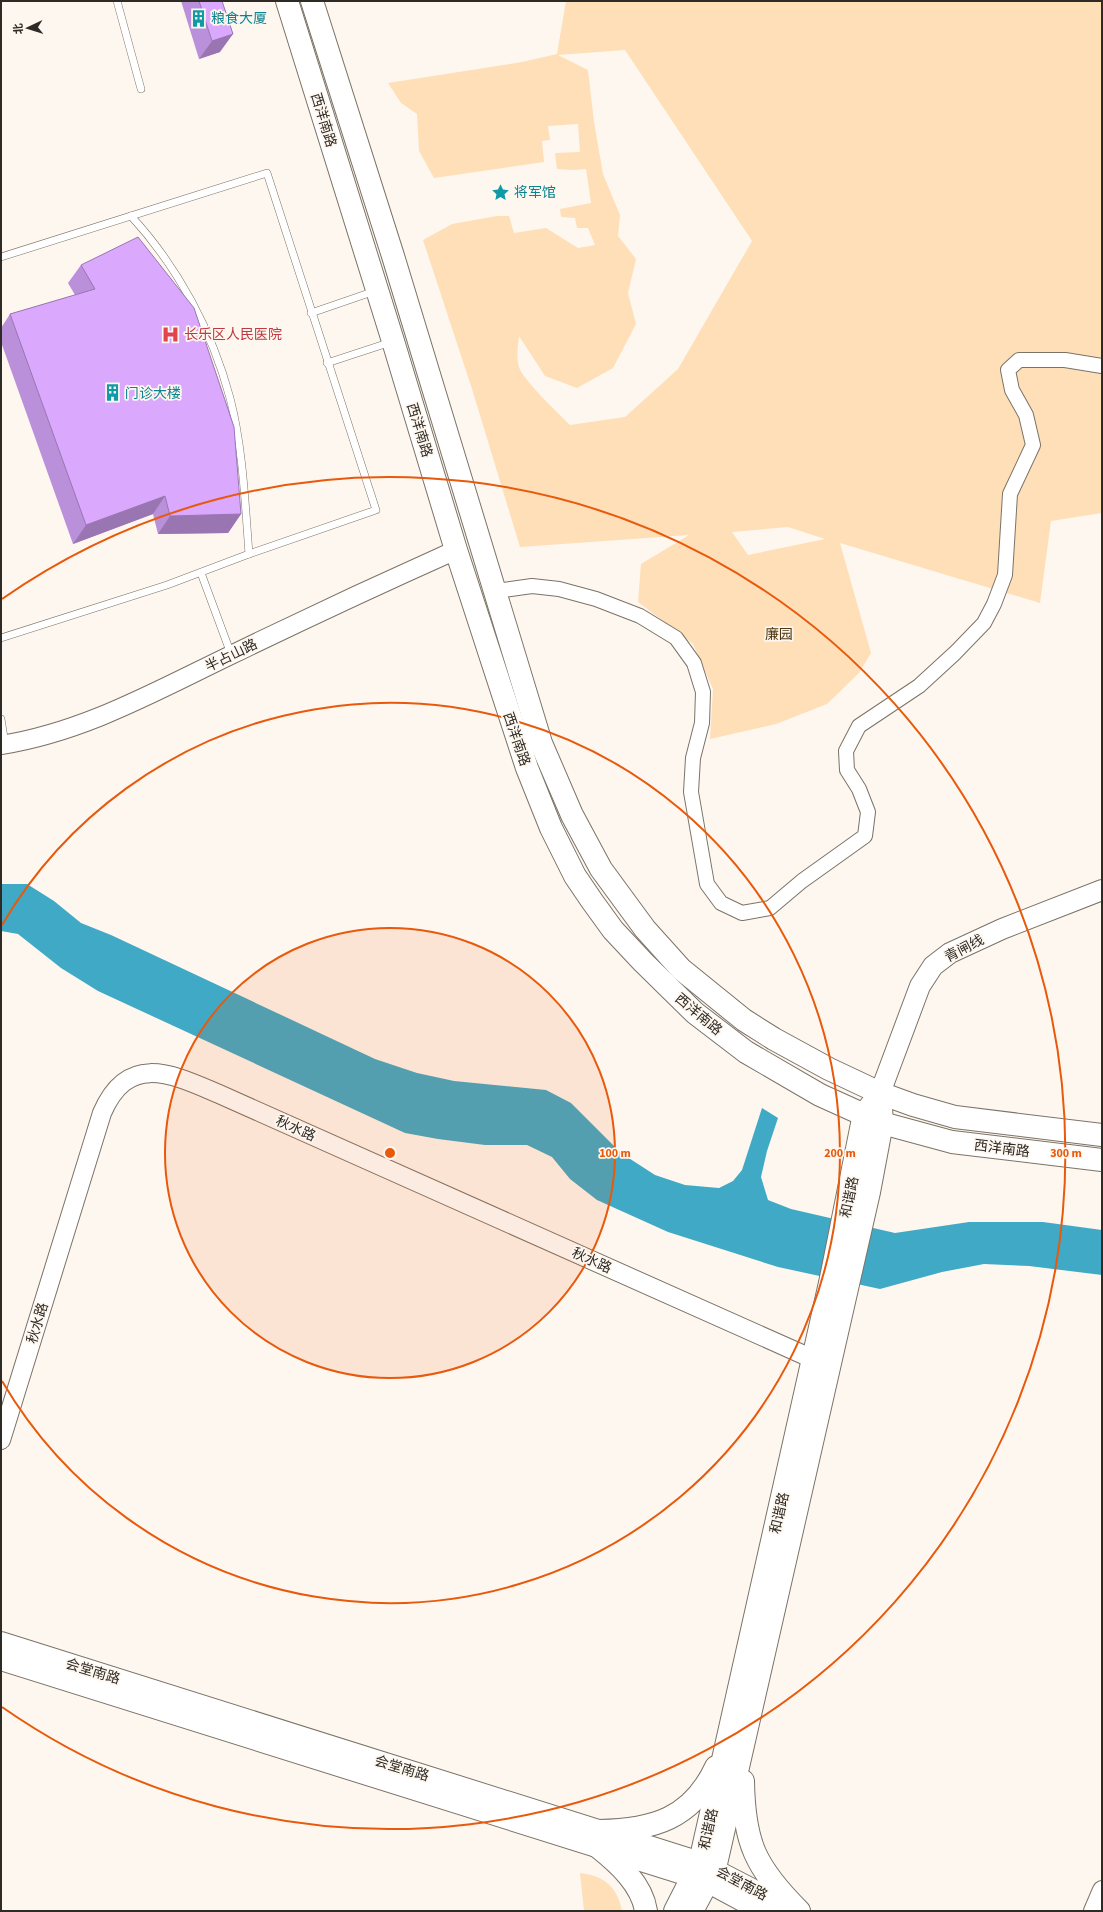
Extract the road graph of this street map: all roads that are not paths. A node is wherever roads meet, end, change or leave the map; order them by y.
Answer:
1 (117, 1) edge
2 (287, 1) edge
3 (312, 1) edge
4 (141, 89) dead end
5 (131, 216) junction
6 (1, 257) edge
7 (377, 290) junction
8 (311, 313) junction
9 (393, 341) junction
10 (327, 363) junction
11 (1102, 366) edge
12 (456, 550) junction
13 (249, 554) junction
14 (201, 574) junction
15 (496, 591) junction
16 (1, 638) edge
17 (231, 655) junction
18 (1, 719) edge
19 (3, 744) edge
20 (1102, 890) edge
21 (880, 1093) junction
22 (873, 1119) junction
23 (1102, 1135) edge
24 (1102, 1160) edge
25 (839, 1284) junction
26 (813, 1358) junction
27 (1, 1440) edge
28 (1, 1642) edge
29 (1, 1660) edge
30 (736, 1741) junction
31 (598, 1839) junction
32 (704, 1873) junction
33 (1102, 1890) edge
34 (646, 1911) edge
35 (675, 1911) edge
36 (692, 1911) edge
37 (761, 1911) edge
38 (795, 1911) edge
39 (799, 1911) edge
40 (1093, 1911) edge

1 - 4 lane
2 - 7 main road, 西洋南路
3 - 15 main road, 西洋南路
5 - 6 lane
5 - 8 lane
5 - 13 lane
7 - 8 lane
7 - 9 main road, 西洋南路
8 - 10 lane
9 - 10 lane
9 - 12 main road, 西洋南路
10 - 13 lane
11 - 15 street
12 - 17 street, 半占山路
12 - 22 main road, 西洋南路
13 - 14 lane
14 - 16 lane
14 - 17 lane
15 - 21 main road, 西洋南路
17 - 19 street, 半占山路
18 - 19 lane
20 - 21 main road, 青闸线
21 - 22 main road, 和谐路
21 - 23 main road, 西洋南路
22 - 24 main road, 西洋南路
22 - 25 main road, 和谐路
25 - 26 main road, 和谐路
25 - 30 main road, 和谐路
26 - 27 street, 秋水路
26 - 30 main road, 和谐路
28 - 31 main road, 会堂南路
29 - 31 main road, 会堂南路
30 - 31 main road
30 - 32 main road, 和谐路
30 - 39 main road
31 - 32 main road, 会堂南路
31 - 34 main road
32 - 35 main road, 和谐路
32 - 36 main road, 和谐路
32 - 37 main road, 会堂南路
32 - 38 main road, 会堂南路
33 - 40 street

